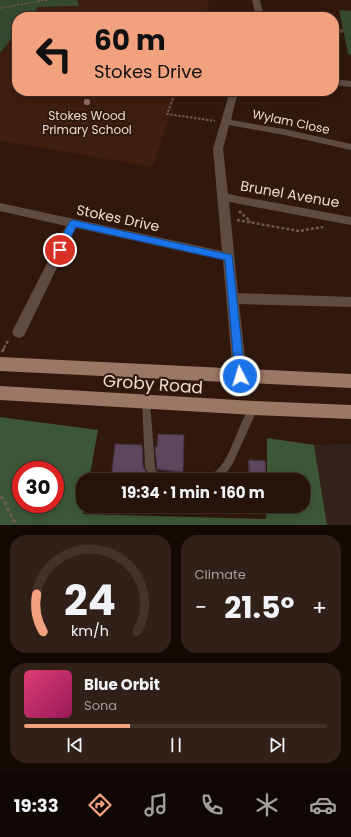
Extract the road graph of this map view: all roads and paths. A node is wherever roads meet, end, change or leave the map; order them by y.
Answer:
1 (42, 0) edge
2 (47, 0) edge
3 (256, 0) edge
4 (0, 8) edge
5 (259, 12) edge
6 (339, 83) edge
7 (351, 84) edge
8 (174, 96) edge
9 (233, 96) edge
10 (226, 122) junction
11 (351, 147) edge
12 (223, 197) junction
13 (0, 206) edge
14 (331, 217) junction
15 (225, 218) junction
16 (351, 221) edge
17 (73, 224) junction
18 (229, 257) junction
19 (233, 298) junction
20 (351, 302) edge
21 (19, 332) joint
22 (0, 355) edge
23 (0, 364) edge
24 (240, 376) junction
25 (351, 382) edge
26 (0, 393) edge
27 (146, 401) junction
28 (254, 408) junction
29 (351, 412) edge
30 (153, 473) edge
31 (221, 473) edge
32 (0, 497) edge
33 (16, 525) edge

1 - 2 path
1 - 4 path
3 - 5 street
6 - 7 street
8 - 10 path
9 - 10 street
10 - 11 street, Wylam Close
10 - 12 street
12 - 14 street, Brunel Avenue
12 - 15 street
13 - 17 street, Stokes Drive
14 - 15 path
14 - 16 street, Brunel Avenue
15 - 18 street
17 - 18 street, Stokes Drive
17 - 21 street
18 - 19 street
19 - 20 street
19 - 24 street
21 - 22 path
23 - 24 main road, Groby Road
24 - 25 main road, Groby Road
26 - 27 main road, Groby Road
27 - 28 main road, Groby Road
27 - 30 lane
28 - 29 main road, Groby Road
28 - 31 lane
32 - 33 path

